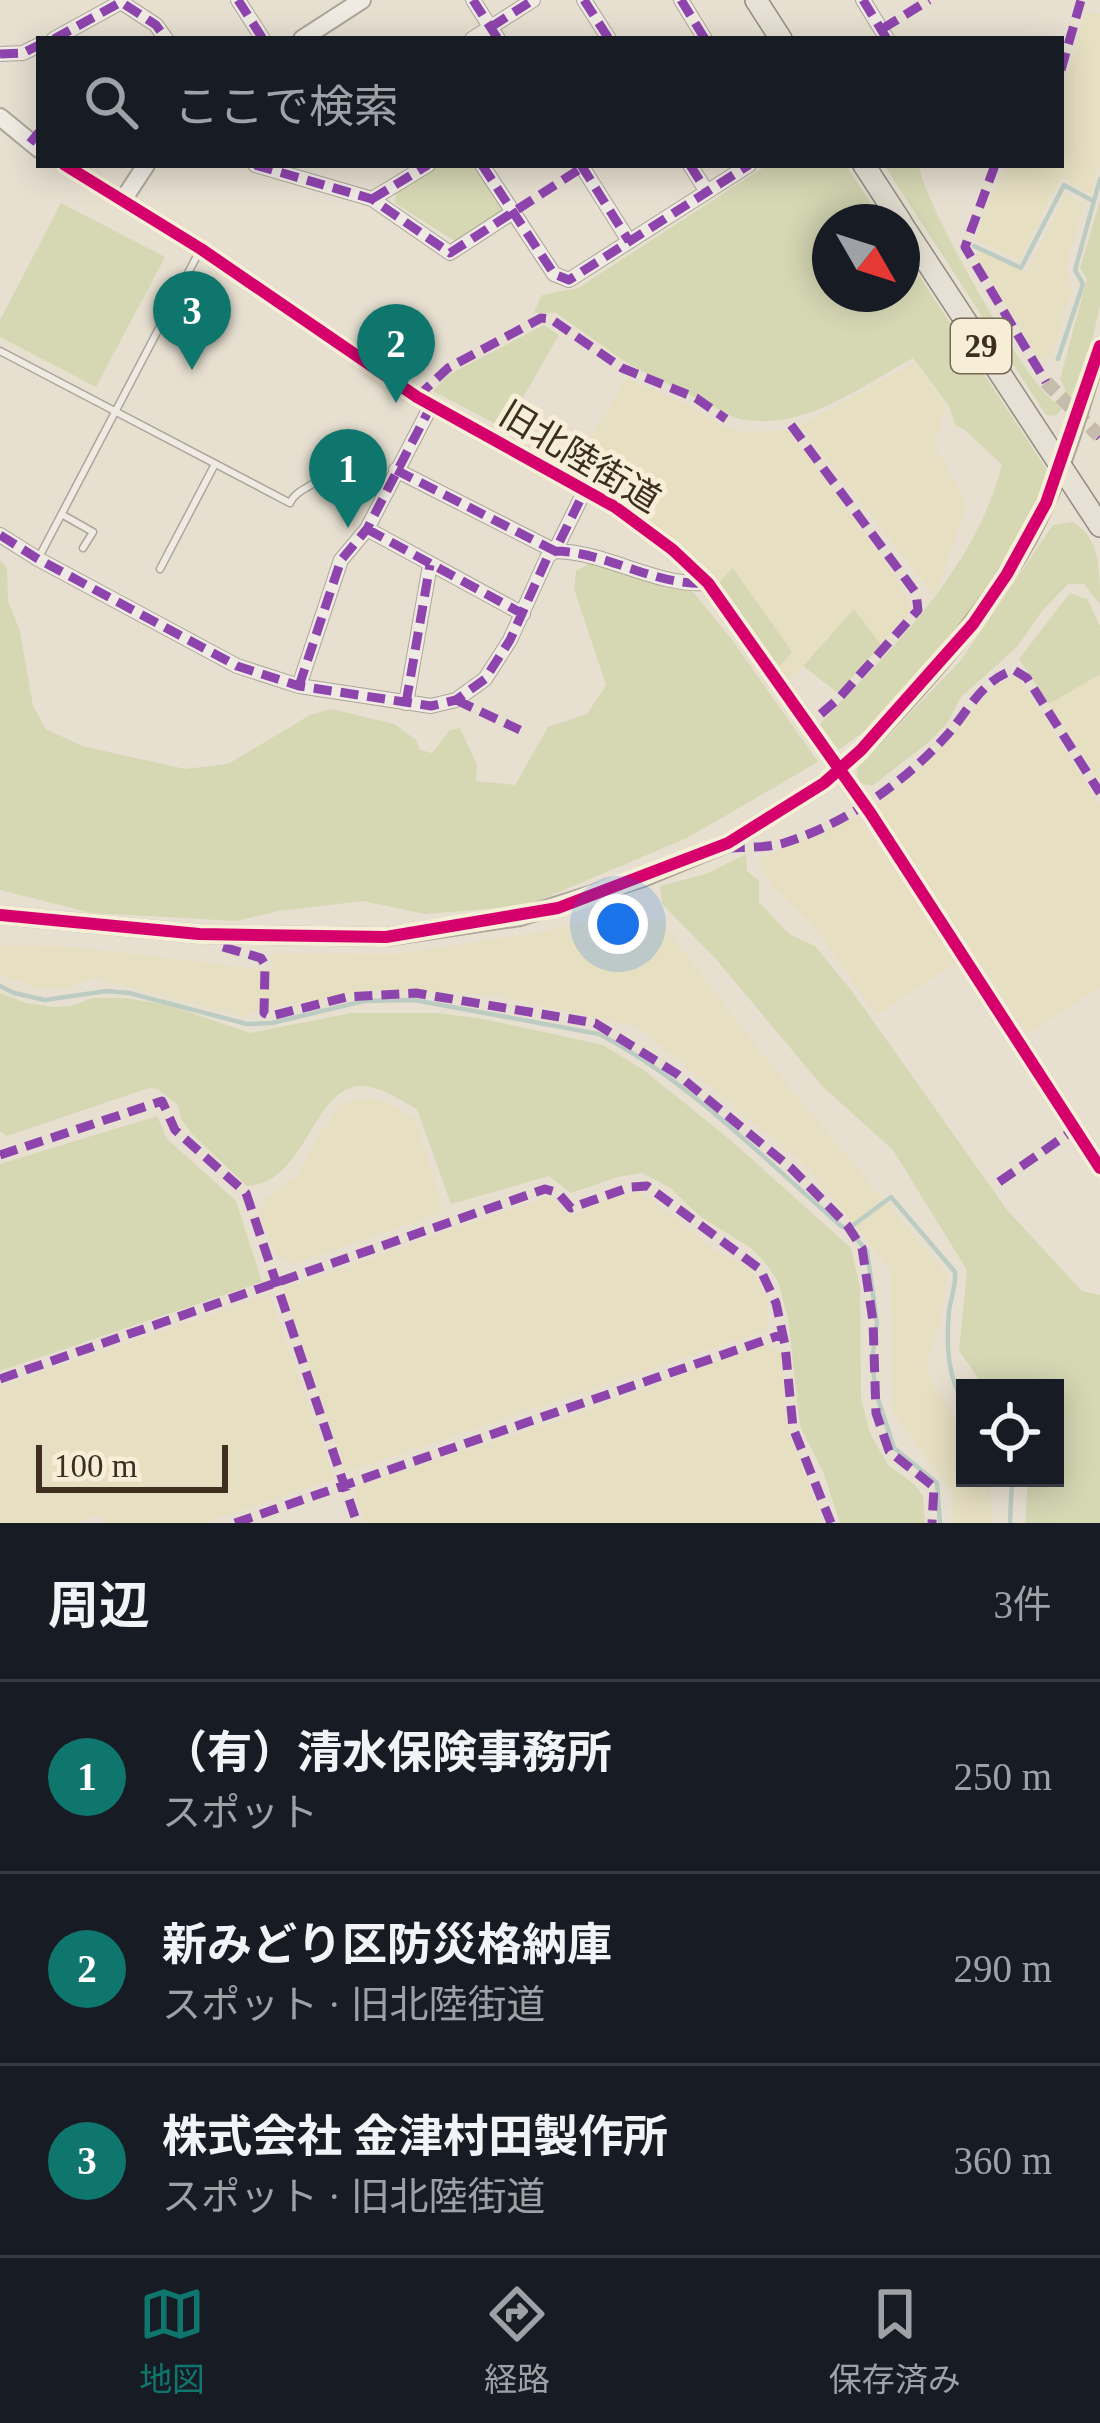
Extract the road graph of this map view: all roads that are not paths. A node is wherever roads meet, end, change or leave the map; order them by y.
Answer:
1 (238, 0) edge
2 (362, 0) edge
3 (473, 0) edge
4 (532, 0) edge
5 (584, 0) edge
6 (681, 0) edge
7 (756, 0) edge
8 (863, 0) edge
9 (113, 4) edge
10 (495, 33) edge
11 (59, 36) edge
12 (164, 36) edge
13 (261, 36) edge
14 (307, 36) edge
15 (607, 36) edge
16 (703, 36) edge
17 (779, 36) edge
18 (885, 36) edge
19 (36, 47) edge
20 (0, 54) edge
21 (0, 117) edge
22 (36, 142) edge
23 (70, 168) edge
24 (144, 168) edge
25 (273, 168) edge
26 (423, 168) edge
27 (484, 168) edge
28 (583, 168) edge
29 (692, 168) edge
30 (744, 168) edge
31 (866, 168) edge
32 (707, 192) junction
33 (372, 199) junction
34 (123, 200) junction
35 (890, 204) edge
36 (514, 212) junction
37 (629, 241) junction
38 (201, 249) junction
39 (920, 251) edge
40 (1100, 346) edge
41 (0, 351) edge
42 (431, 406) junction
43 (116, 411) junction
44 (215, 464) junction
45 (1060, 467) junction
46 (327, 470) dead end
47 (396, 470) junction
48 (585, 490) junction
49 (63, 515) junction
50 (1100, 526) edge
51 (367, 529) junction
52 (0, 535) edge
53 (83, 548) dead end
54 (555, 551) junction
55 (38, 559) junction
56 (430, 565) junction
57 (160, 569) dead end
58 (707, 583) junction
59 (523, 614) junction
60 (299, 686) junction
61 (406, 703) junction
62 (861, 750) dead end
63 (824, 783) dead end
64 (0, 915) edge
65 (1100, 1168) edge

1 - 13 street
2 - 14 street
3 - 10 street
4 - 10 street
5 - 15 street
6 - 16 street
7 - 17 main road
8 - 18 street
9 - 11 street
9 - 12 street
19 - 20 street
21 - 22 street
23 - 34 street, 旧北陸街道
24 - 34 street
25 - 33 street
26 - 33 street
27 - 36 street
28 - 37 street
29 - 32 street
30 - 32 street
31 - 35 main road, 29
32 - 37 street
33 - 36 street
34 - 38 street, 旧北陸街道
36 - 37 street
38 - 42 street, 旧北陸街道
38 - 43 lane
39 - 45 main road, 29
40 - 45 street
41 - 43 lane
42 - 47 street
42 - 48 street, 旧北陸街道
43 - 44 lane
43 - 49 lane
44 - 46 lane
44 - 57 lane
45 - 50 main road, 29
45 - 62 street
47 - 51 street
47 - 54 street
48 - 54 street
48 - 58 street, 旧北陸街道
49 - 53 lane
49 - 55 lane
51 - 56 street
51 - 60 street
52 - 55 street
54 - 58 street
54 - 59 street
55 - 60 street
56 - 59 street
56 - 61 street
58 - 65 street, 旧北陸街道
59 - 61 street
60 - 61 street
63 - 64 street

